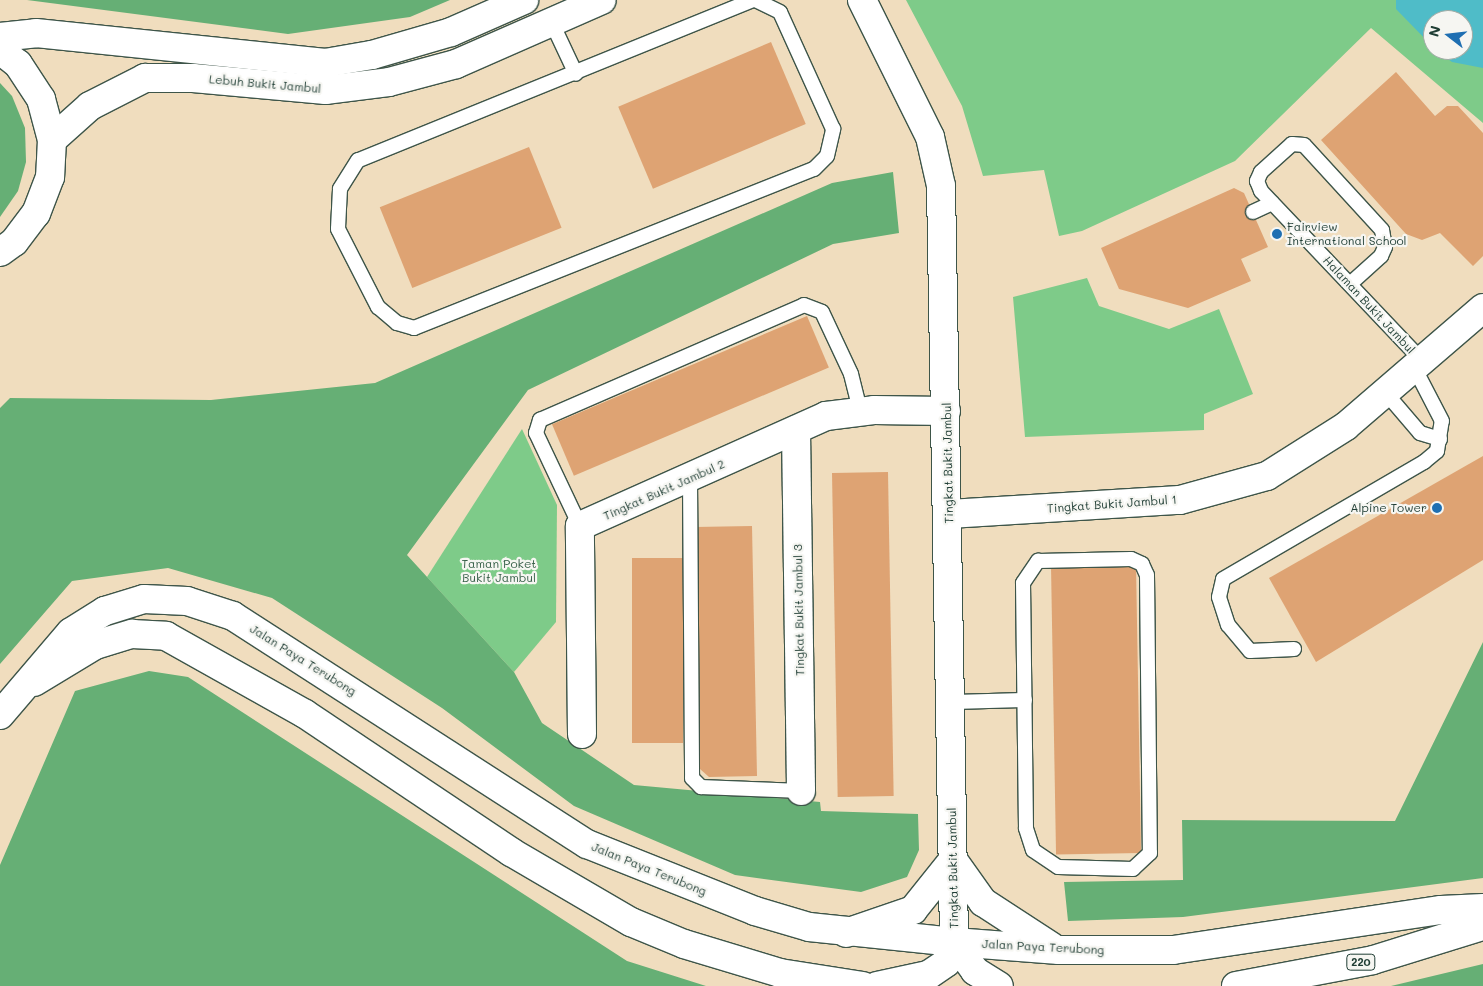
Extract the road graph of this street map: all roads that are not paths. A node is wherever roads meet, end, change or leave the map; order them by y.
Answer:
1 (524, 0) edge
2 (602, 0) edge
3 (754, 0) edge
4 (862, 0) edge
5 (552, 22) junction
6 (0, 37) edge
7 (0, 50) edge
8 (576, 74) junction
9 (52, 140) junction
10 (1272, 203) junction
11 (1253, 212) dead end
12 (0, 252) edge
13 (1350, 284) junction
14 (1483, 308) edge
15 (1419, 365) junction
16 (1385, 392) junction
17 (860, 410) junction
18 (946, 411) junction
19 (796, 430) junction
20 (1440, 439) junction
21 (690, 479) junction
22 (949, 514) junction
23 (580, 526) junction
24 (1294, 649) dead end
25 (32, 682) junction
26 (1024, 700) junction
27 (952, 702) junction
28 (0, 715) edge
29 (582, 734) dead end
30 (802, 791) joint
31 (953, 860) junction
32 (1483, 908) edge
33 (1483, 926) edge
34 (846, 933) junction
35 (954, 942) junction
36 (1059, 950) junction
37 (863, 986) edge
38 (878, 986) edge
39 (999, 986) edge
40 (1236, 986) edge

1 - 6 main road, Lebuh Bukit Jambul
2 - 5 main road, Lebuh Bukit Jambul
3 - 8 lane
3 - 8 lane
4 - 18 main road, Tingkat Bukit Jambul
5 - 8 lane
5 - 9 main road, Lebuh Bukit Jambul
7 - 9 main road
9 - 12 main road
10 - 11 lane
10 - 13 lane, Halaman Bukit Jambul
10 - 13 lane, Halaman Bukit Jambul
13 - 15 lane, Halaman Bukit Jambul
14 - 15 main road, Tingkat Bukit Jambul 1
15 - 16 main road, Tingkat Bukit Jambul 1
15 - 20 lane, Halaman Bukit Jambul
16 - 20 lane
16 - 22 main road, Tingkat Bukit Jambul 1
17 - 18 main road, Tingkat Bukit Jambul 2
17 - 19 main road, Tingkat Bukit Jambul 2
17 - 23 lane
18 - 22 main road, Tingkat Bukit Jambul
19 - 21 main road, Tingkat Bukit Jambul 2
19 - 30 main road, Tingkat Bukit Jambul 3
20 - 24 lane
21 - 23 main road, Tingkat Bukit Jambul 2
21 - 30 lane
22 - 27 main road, Tingkat Bukit Jambul
23 - 29 main road
25 - 28 main road
25 - 34 main road, Jalan Paya Terubong
25 - 37 main road
26 - 26 lane
26 - 27 lane
27 - 31 main road, Tingkat Bukit Jambul
31 - 34 main road
31 - 35 main road, Tingkat Bukit Jambul
31 - 36 main road
32 - 36 main road, Jalan Paya Terubong
33 - 40 main road, 220
34 - 35 main road, Jalan Paya Terubong
35 - 36 main road, Jalan Paya Terubong
35 - 38 main road
35 - 39 main road

